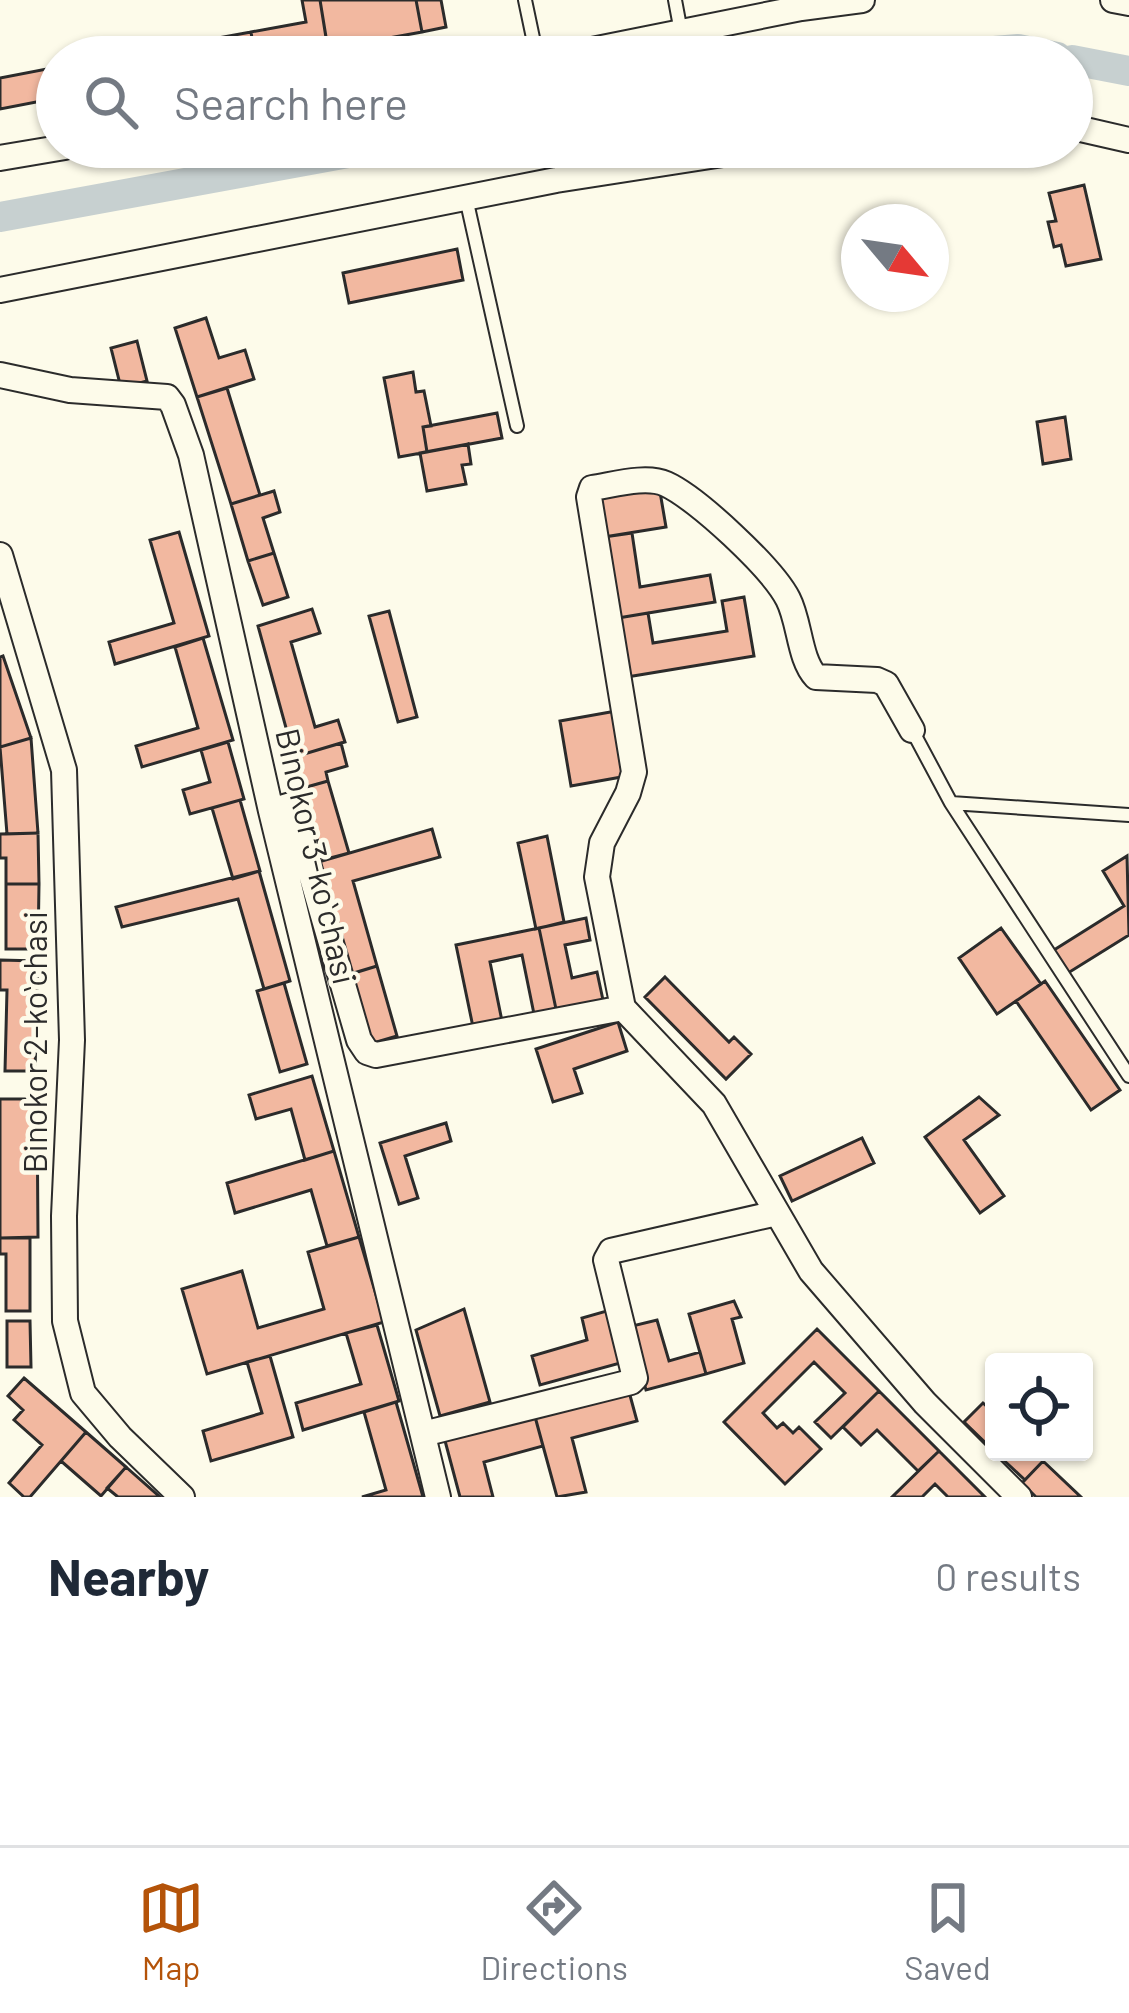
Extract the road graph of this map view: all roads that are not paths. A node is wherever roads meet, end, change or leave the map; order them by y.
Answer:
1 (525, 0) edge
2 (675, 0) edge
3 (862, 0) edge
4 (1113, 0) edge
5 (1129, 3) edge
6 (681, 32) junction
7 (533, 36) edge
8 (661, 36) edge
9 (1093, 132) edge
10 (1129, 140) edge
11 (36, 152) edge
12 (0, 158) edge
13 (641, 168) edge
14 (466, 197) junction
15 (0, 290) edge
16 (0, 375) edge
17 (518, 425) dead end
18 (0, 555) edge
19 (912, 730) joint
20 (951, 803) junction
21 (272, 811) junction
22 (1129, 814) edge
23 (623, 1008) junction
24 (1129, 1076) edge
25 (777, 1213) junction
26 (423, 1434) junction
27 (182, 1497) edge
28 (438, 1497) edge
29 (1019, 1497) edge

1 - 7 lane
2 - 6 lane
3 - 6 street
4 - 5 street
6 - 8 street
9 - 10 street
11 - 12 street
13 - 14 street
14 - 15 street
14 - 17 lane
16 - 21 street, Binokor 3-koʻchasi
18 - 27 street, Binokor 2-koʻchasi
19 - 20 lane
19 - 23 street
20 - 22 lane
20 - 24 lane
21 - 23 street
21 - 26 street, Binokor 3-koʻchasi
23 - 25 street
25 - 26 street
25 - 29 street
26 - 28 street, Binokor 3-koʻchasi

